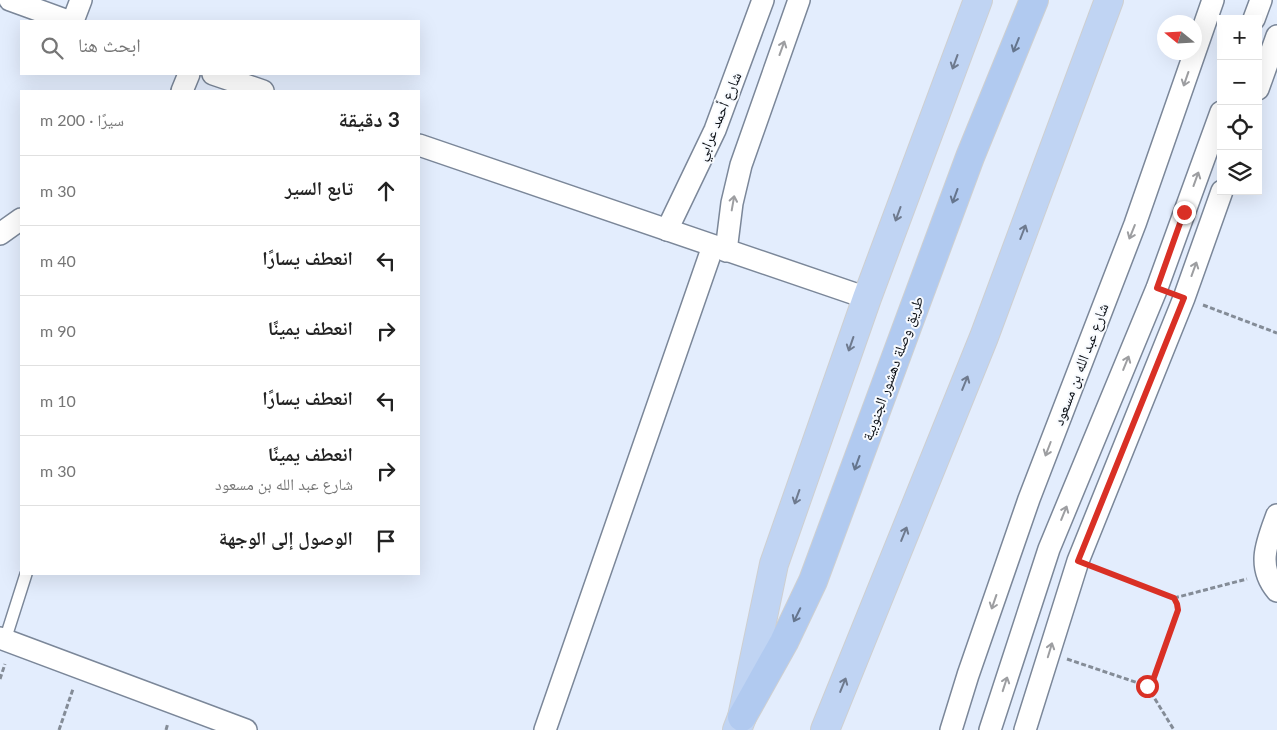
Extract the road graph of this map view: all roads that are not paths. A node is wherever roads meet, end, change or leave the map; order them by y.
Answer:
1 (10, 0) edge
2 (81, 0) edge
3 (763, 0) edge
4 (799, 0) edge
5 (978, 0) edge
6 (1034, 0) edge
7 (1110, 0) edge
8 (1213, 0) edge
9 (1261, 0) edge
10 (1255, 15) edge
11 (65, 20) edge
12 (72, 20) edge
13 (1277, 36) edge
14 (189, 75) edge
15 (216, 75) edge
16 (1262, 77) edge
17 (182, 90) edge
18 (261, 90) edge
19 (1217, 123) edge
20 (420, 145) edge
21 (1221, 195) edge
22 (20, 220) edge
23 (667, 230) junction
24 (0, 234) edge
25 (720, 249) junction
26 (1157, 288) junction
27 (867, 298) junction
28 (1184, 298) junction
29 (1277, 515) edge
30 (1049, 549) junction
31 (1078, 561) junction
32 (26, 575) edge
33 (1272, 582) edge
34 (2, 639) edge
35 (740, 724) edge
36 (246, 730) edge
37 (545, 730) edge
38 (825, 730) edge
39 (951, 730) edge
40 (990, 730) edge
41 (1025, 730) edge

1 - 11 street
2 - 12 street
3 - 23 street, شارع أحمد عرابي
25 -> 4 street
5 -> 27 highway
6 -> 35 highway, طريق وصلة دهشور الجنوبية
38 -> 7 highway
8 -> 39 street, شارع عبد الله بن مسعود
9 - 10 street
13 - 16 street
14 - 17 street
15 - 18 street
26 -> 19 street
20 - 23 street
28 -> 21 street
22 - 24 street
23 - 25 street
25 - 27 street
25 - 37 street
26 - 28 street
30 -> 26 street
27 -> 35 highway
28 - 31 street
29 - 33 street
30 - 31 street
40 -> 30 street
41 -> 31 street
32 - 34 lane
34 - 36 street

